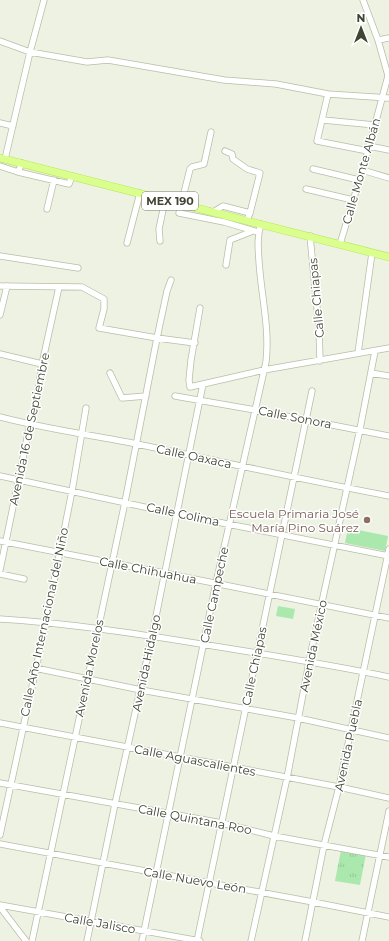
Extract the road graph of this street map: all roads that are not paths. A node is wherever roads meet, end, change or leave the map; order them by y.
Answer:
1 (44, 0) edge
2 (363, 0) edge
3 (389, 38) edge
4 (378, 40) junction
5 (0, 41) edge
6 (30, 52) junction
7 (388, 77) edge
8 (328, 94) junction
9 (382, 98) junction
10 (389, 98) edge
11 (323, 120) junction
12 (0, 123) edge
13 (375, 125) junction
14 (13, 126) junction
15 (211, 132) dead end
16 (369, 148) junction
17 (389, 150) edge
18 (225, 151) dead end
19 (2, 158) edge
20 (22, 163) junction
21 (0, 166) edge
22 (46, 169) junction
23 (313, 169) dead end
24 (362, 170) junction
25 (18, 172) junction
26 (72, 176) junction
27 (42, 177) junction
28 (389, 178) edge
29 (54, 180) junction
30 (359, 180) junction
31 (306, 189) dead end
32 (140, 193) junction
33 (166, 200) junction
34 (353, 200) junction
35 (181, 204) junction
36 (47, 209) dead end
37 (248, 216) junction
38 (260, 224) junction
39 (256, 232) junction
40 (310, 236) junction
41 (160, 241) dead end
42 (127, 243) dead end
43 (340, 244) junction
44 (372, 253) junction
45 (0, 256) edge
46 (389, 256) edge
47 (226, 265) dead end
48 (78, 268) dead end
49 (171, 280) dead end
50 (0, 286) edge
51 (7, 286) junction
52 (59, 287) junction
53 (200, 308) dead end
54 (0, 315) edge
55 (157, 338) junction
56 (194, 343) junction
57 (389, 348) edge
58 (375, 351) junction
59 (358, 353) junction
60 (0, 354) edge
61 (320, 361) junction
62 (42, 364) junction
63 (264, 370) junction
64 (110, 373) dead end
65 (371, 373) junction
66 (389, 376) edge
67 (204, 384) junction
68 (312, 391) dead end
69 (146, 396) junction
70 (175, 396) dead end
71 (200, 400) junction
72 (86, 408) dead end
73 (255, 410) junction
74 (0, 417) edge
75 (306, 420) junction
76 (30, 424) junction
77 (360, 429) junction
78 (82, 434) junction
79 (389, 436) edge
80 (137, 444) junction
81 (189, 456) junction
82 (242, 466) junction
83 (0, 476) edge
84 (294, 476) junction
85 (18, 480) junction
86 (347, 488) junction
87 (72, 491) junction
88 (389, 496) edge
89 (125, 502) junction
90 (178, 514) junction
91 (229, 524) junction
92 (282, 534) junction
93 (3, 542) edge
94 (335, 545) junction
95 (389, 549) edge
96 (58, 553) junction
97 (388, 556) edge
98 (112, 563) junction
99 (0, 570) edge
100 (164, 573) junction
101 (0, 574) edge
102 (24, 579) dead end
103 (216, 583) junction
104 (269, 594) junction
105 (322, 605) junction
106 (375, 616) junction
107 (389, 618) edge
108 (0, 619) edge
109 (46, 622) junction
110 (98, 628) junction
111 (152, 636) junction
112 (204, 644) junction
113 (257, 652) junction
114 (310, 662) junction
115 (35, 668) junction
116 (364, 671) junction
117 (389, 676) edge
118 (87, 678) junction
119 (141, 690) junction
120 (193, 699) junction
121 (245, 708) junction
122 (298, 718) junction
123 (0, 723) edge
124 (23, 727) junction
125 (351, 730) junction
126 (74, 738) junction
127 (389, 738) edge
128 (128, 747) junction
129 (180, 757) junction
130 (232, 767) junction
131 (287, 778) junction
132 (0, 783) edge
133 (10, 784) junction
134 (339, 787) junction
135 (63, 795) junction
136 (389, 798) edge
137 (115, 804) junction
138 (389, 811) edge
139 (168, 814) junction
140 (222, 823) junction
141 (0, 835) edge
142 (274, 836) junction
143 (0, 844) edge
144 (324, 845) junction
145 (50, 853) junction
146 (381, 856) junction
147 (389, 857) edge
148 (102, 864) junction
149 (156, 874) junction
150 (210, 883) junction
151 (262, 892) junction
152 (313, 902) junction
153 (0, 906) edge
154 (37, 912) junction
155 (368, 913) junction
156 (389, 917) edge
157 (91, 921) junction
158 (144, 931) junction
159 (26, 941) edge
160 (32, 941) edge
161 (86, 941) edge
162 (142, 941) edge
163 (198, 941) edge
164 (251, 941) edge
165 (305, 941) edge
166 (362, 941) edge

1 - 6 street
2 - 4 street
3 - 4 street
4 - 7 street
5 - 6 street
6 - 8 street
6 - 14 street
7 - 9 street, Calle Monte Albán
8 - 9 street
8 - 11 street
9 - 10 street
9 - 13 street, Calle Monte Albán
11 - 13 street
11 - 16 street
12 - 14 street
13 - 16 street, Calle Monte Albán
14 - 19 street
15 - 35 street
16 - 17 street
16 - 24 street, Calle Monte Albán
18 - 37 street
19 - 20 main road, MEX 190
20 - 22 main road, MEX 190
20 - 25 street
21 - 25 street
22 - 26 main road, MEX 190
22 - 27 street
23 - 30 street
24 - 28 street
24 - 30 street, Calle Monte Albán
25 - 27 street
26 - 29 street
26 - 32 main road, MEX 190
27 - 29 street
29 - 36 street
30 - 34 street, Calle Monte Albán
31 - 34 street
32 - 33 main road, MEX 190
32 - 42 street
33 - 35 main road, MEX 190
33 - 41 street
34 - 43 street, Calle Monte Albán
35 - 37 main road, MEX 190
35 - 39 street
37 - 38 main road, MEX 190
38 - 39 street, Calle Campeche
38 - 40 main road, MEX 190
39 - 47 street
39 - 63 street, Calle Campeche
40 - 43 main road, MEX 190
40 - 61 street, Calle Chiapas
43 - 44 main road, MEX 190
44 - 46 main road, MEX 190
44 - 59 street
45 - 48 street
49 - 55 street, Avenida Morelos
50 - 51 street
51 - 52 street
51 - 54 street
52 - 55 street
52 - 62 street, Avenida 16 de Septiembre
53 - 56 street
55 - 56 street
55 - 69 street, Avenida Morelos
56 - 67 street
57 - 58 street
58 - 59 street
58 - 65 street, Avenida México
59 - 61 street
60 - 62 street
61 - 63 street
62 - 76 street, Avenida 16 de Septiembre
63 - 67 street
63 - 73 street, Calle Campeche
64 - 69 street
65 - 66 street
65 - 77 street, Avenida México
67 - 71 street, Avenida Hidalgo
68 - 75 street, Calle Chiapas
69 - 80 street, Avenida Morelos
70 - 71 street, Calle Sonora
71 - 73 street, Calle Sonora
71 - 81 street, Avenida Hidalgo
72 - 78 street, Calle Año Internacional del Niño
73 - 75 street, Calle Sonora
73 - 82 street, Calle Campeche
74 - 76 street, Calle Oaxaca
75 - 77 street, Calle Sonora
75 - 84 street, Calle Chiapas
76 - 78 street, Calle Oaxaca
76 - 85 street, Avenida 16 de Septiembre
77 - 79 street, Calle Sonora
77 - 86 street, Avenida México
78 - 80 street, Calle Oaxaca
78 - 87 street, Calle Año Internacional del Niño
80 - 81 street, Calle Oaxaca
80 - 89 street, Avenida Morelos
81 - 82 street, Calle Oaxaca
81 - 90 street, Avenida Hidalgo
82 - 84 street, Calle Oaxaca
82 - 91 street, Calle Campeche
83 - 85 street, Calle Colima
84 - 86 street, Calle Oaxaca
84 - 92 street, Calle Chiapas
85 - 87 street, Calle Colima
85 - 93 street, Avenida 16 de Septiembre
86 - 88 street, Calle Oaxaca
86 - 94 street, Avenida México
87 - 89 street, Calle Colima
87 - 96 street, Calle Año Internacional del Niño
89 - 90 street, Calle Colima
89 - 98 street, Avenida Morelos
90 - 91 street, Calle Colima
90 - 100 street, Avenida Hidalgo
91 - 92 street, Calle Colima
91 - 103 street, Calle Campeche
92 - 94 street, Calle Colima
92 - 104 street, Calle Chiapas
93 - 96 street, Calle Chihuahua
93 - 99 street, Avenida 16 de Septiembre
94 - 97 street, Calle Colima
94 - 105 street, Avenida México
95 - 97 street, Avenida Puebla
96 - 98 street, Calle Chihuahua
96 - 109 street, Calle Año Internacional del Niño
97 - 106 street, Avenida Puebla
98 - 100 street, Calle Chihuahua
98 - 110 street, Avenida Morelos
100 - 103 street, Calle Chihuahua
100 - 111 street, Avenida Hidalgo
101 - 102 street
103 - 104 street, Calle Chihuahua
103 - 112 street, Calle Campeche
104 - 105 street, Calle Chihuahua
104 - 113 street, Calle Chiapas
105 - 106 street, Calle Chihuahua
105 - 114 street, Avenida México
106 - 107 street, Calle Chihuahua
106 - 116 street, Avenida Puebla
108 - 109 street
109 - 110 street
109 - 115 street, Calle Año Internacional del Niño
110 - 111 street
110 - 118 street, Avenida Morelos
111 - 112 street
111 - 119 street, Avenida Hidalgo
112 - 113 street
112 - 120 street, Calle Campeche
113 - 114 street
113 - 121 street, Calle Chiapas
114 - 116 street
114 - 122 street, Avenida México
115 - 118 street
115 - 124 street, Calle Año Internacional del Niño
116 - 117 street
116 - 125 street, Avenida Puebla
118 - 119 street
118 - 126 street, Avenida Morelos
119 - 120 street
119 - 128 street, Avenida Hidalgo
120 - 121 street
120 - 129 street, Calle Campeche
121 - 122 street
121 - 130 street, Calle Chiapas
122 - 125 street
122 - 131 street, Avenida México
123 - 124 street, Calle Aguascalientes
124 - 126 street, Calle Aguascalientes
124 - 133 street, Calle Año Internacional del Niño
125 - 127 street
125 - 134 street, Avenida Puebla
126 - 128 street, Calle Aguascalientes
126 - 135 street, Avenida Morelos
128 - 129 street, Calle Aguascalientes
128 - 137 street, Avenida Hidalgo
129 - 130 street, Calle Aguascalientes
129 - 139 street, Calle Campeche
130 - 131 street, Calle Aguascalientes
130 - 140 street, Calle Chiapas
131 - 134 street, Calle Aguascalientes
131 - 142 street, Avenida México
132 - 133 street, Calle Quintana Roo
133 - 135 street, Calle Quintana Roo
133 - 141 street, Calle Año Internacional del Niño
134 - 136 street, Calle Aguascalientes
134 - 144 street, Avenida Puebla
135 - 137 street, Calle Quintana Roo
135 - 145 street, Avenida Morelos
137 - 139 street, Calle Quintana Roo
137 - 148 street, Avenida Hidalgo
138 - 146 street
139 - 140 street, Calle Quintana Roo
139 - 149 street, Calle Campeche
140 - 142 street, Calle Quintana Roo
140 - 150 street, Calle Chiapas
142 - 144 street, Calle Quintana Roo
142 - 151 street, Avenida México
143 - 145 street, Calle Nuevo León
144 - 146 street, Calle Quintana Roo
144 - 152 street, Avenida Puebla
145 - 148 street, Calle Nuevo León
145 - 154 street, Avenida Morelos
146 - 147 street, Calle Quintana Roo
146 - 155 street
148 - 149 street, Calle Nuevo León
148 - 157 street, Avenida Hidalgo
149 - 150 street, Calle Nuevo León
149 - 158 street, Calle Campeche
150 - 151 street, Calle Nuevo León
150 - 163 street, Calle Chiapas
151 - 152 street, Calle Nuevo León
151 - 164 street, Avenida México
152 - 155 street, Calle Nuevo León
152 - 165 street, Avenida Puebla
153 - 154 street, Calle Jalisco
153 - 159 street
154 - 157 street, Calle Jalisco
154 - 160 street, Avenida Morelos
155 - 156 street, Calle Nuevo León
155 - 166 street
157 - 158 street, Calle Jalisco
157 - 161 street, Avenida Hidalgo
158 - 162 street, Calle Campeche
158 - 163 street, Calle Jalisco

